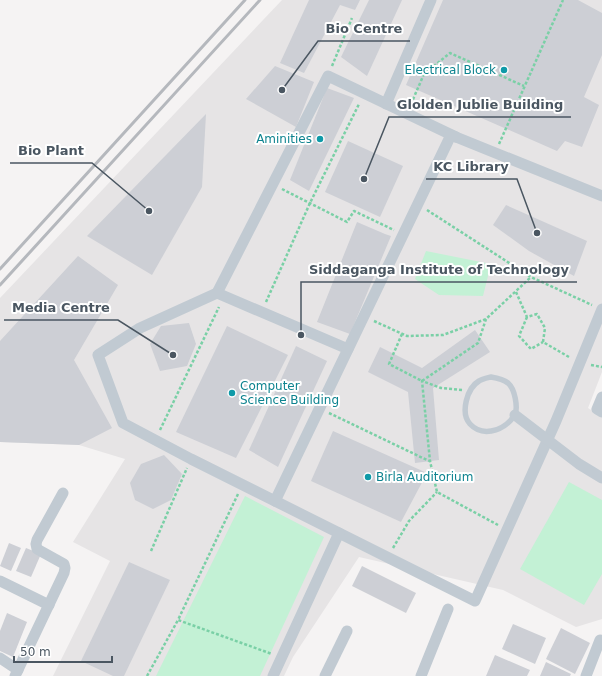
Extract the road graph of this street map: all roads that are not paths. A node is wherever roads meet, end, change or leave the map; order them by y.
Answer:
1 (431, 0) edge
2 (386, 104) junction
3 (456, 137) junction
4 (602, 196) edge
5 (221, 294) junction
6 (602, 309) edge
7 (348, 349) junction
8 (602, 397) edge
9 (602, 412) edge
10 (515, 415) junction
11 (547, 440) junction
12 (602, 478) edge
13 (63, 493) dead end
14 (275, 501) junction
15 (339, 533) junction
16 (0, 581) edge
17 (49, 605) junction
18 (448, 609) dead end
19 (347, 631) dead end
20 (600, 640) dead end
21 (0, 658) edge
22 (17, 673) edge
23 (273, 676) edge
24 (326, 676) edge
25 (421, 676) edge
26 (586, 676) edge

1 - 2 street
2 - 3 street
2 - 5 street
3 - 4 street
3 - 7 street
5 - 7 street
5 - 14 street
6 - 11 street
7 - 14 street
8 - 9 street
10 - 10 lane
10 - 11 street
11 - 12 street
11 - 15 street
13 - 17 street
14 - 15 street
15 - 23 street
16 - 17 street
17 - 22 street
18 - 25 street
19 - 24 street
20 - 26 street
21 - 22 street

